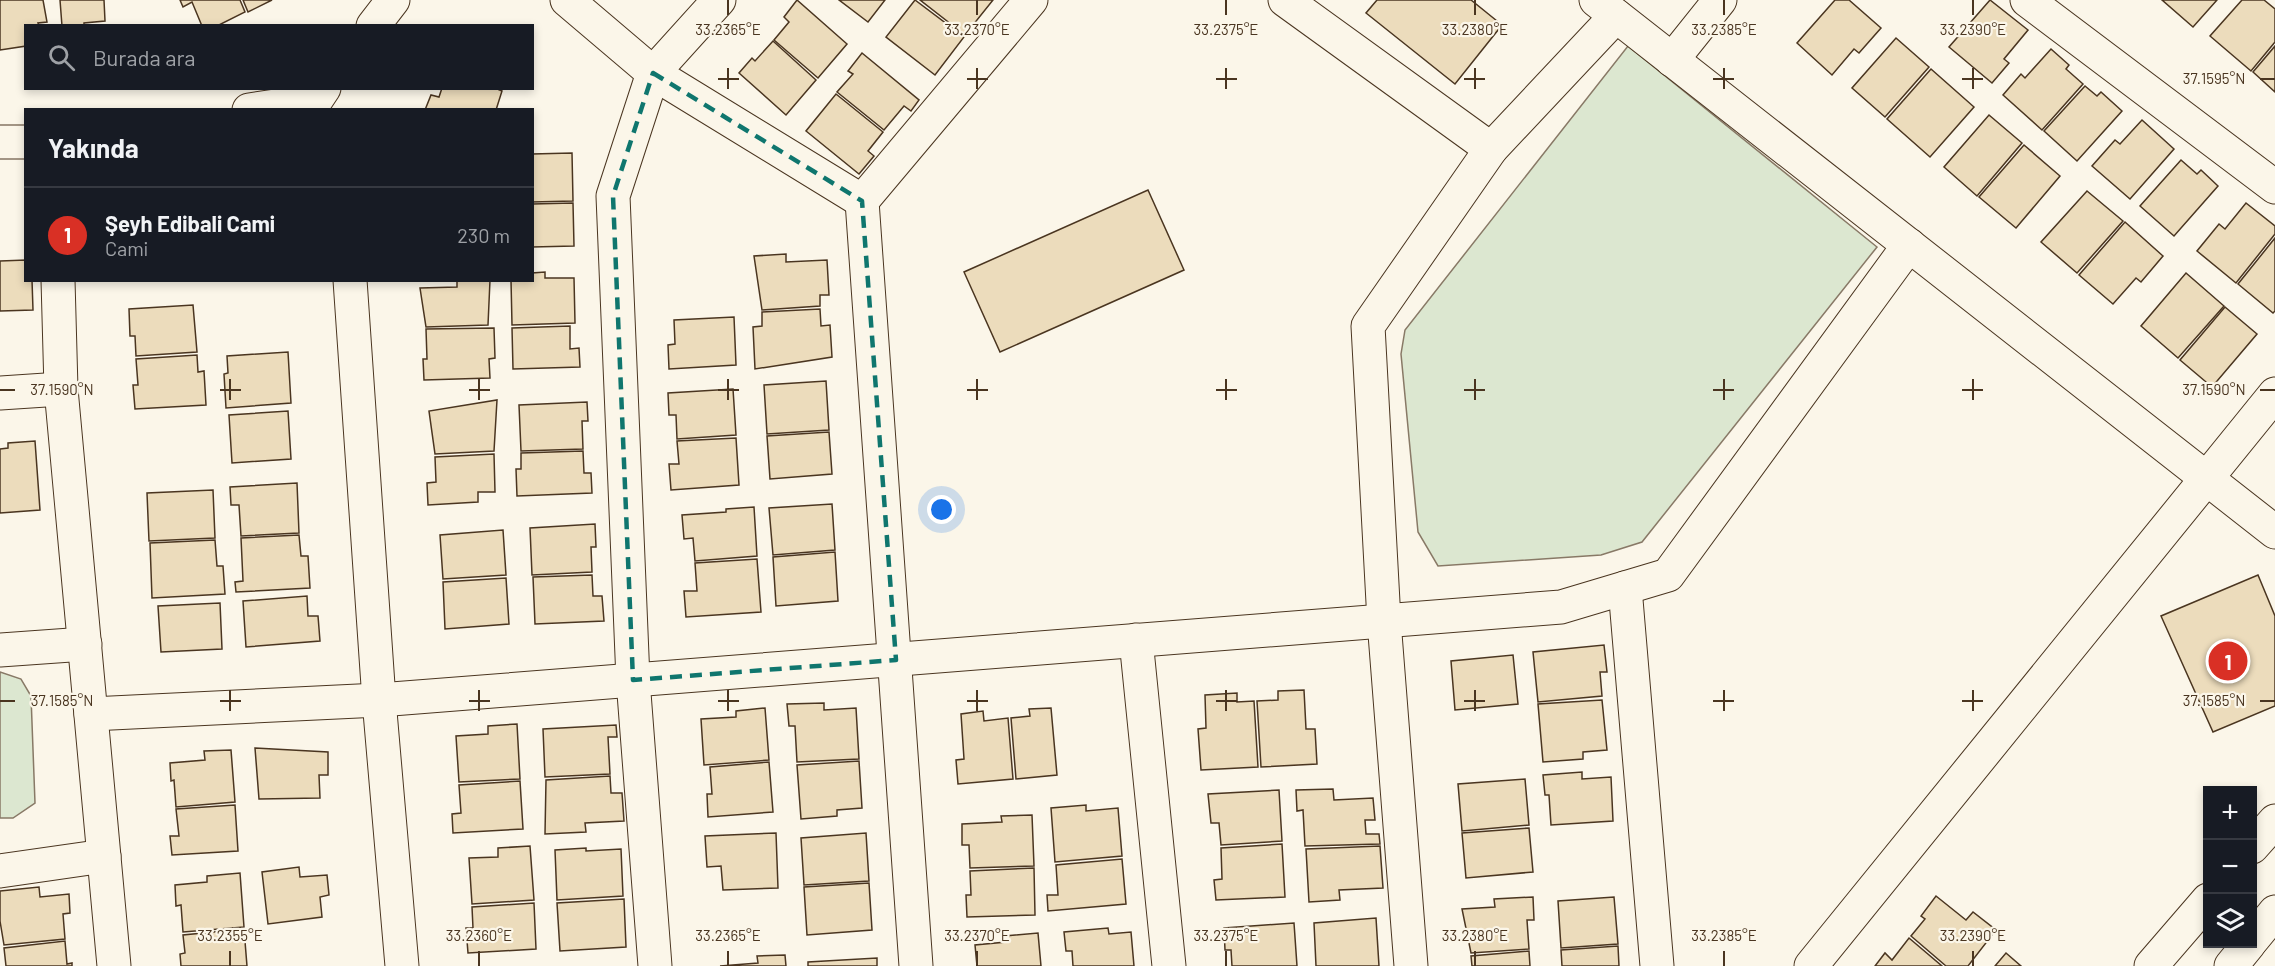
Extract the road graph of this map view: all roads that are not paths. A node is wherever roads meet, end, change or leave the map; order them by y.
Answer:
1 (393, 0) edge
2 (567, 0) edge
3 (718, 0) edge
4 (1031, 0) edge
5 (1285, 0) edge
6 (1720, 0) edge
7 (2027, 0) edge
8 (1606, 8) edge
9 (375, 24) edge
10 (1672, 60) junction
11 (653, 73) junction
12 (320, 99) edge
13 (262, 108) edge
14 (0, 142) edge
15 (24, 142) edge
16 (1491, 149) junction
17 (2275, 187) edge
18 (862, 201) junction
19 (1909, 245) junction
20 (58, 282) edge
21 (350, 282) edge
22 (61, 388) junction
23 (0, 393) edge
24 (2275, 394) edge
25 (2206, 478) junction
26 (2275, 532) edge
27 (1625, 588) junction
28 (1384, 621) junction
29 (1136, 640) junction
30 (85, 644) junction
31 (0, 650) edge
32 (896, 660) junction
33 (633, 680) junction
34 (379, 700) junction
35 (91, 714) junction
36 (2275, 821) edge
37 (2257, 842) edge
38 (104, 856) junction
39 (0, 871) edge
40 (2203, 906) edge
41 (2275, 912) edge
42 (2257, 935) edge
43 (2246, 948) edge
44 (114, 966) edge
45 (402, 966) edge
46 (655, 966) edge
47 (916, 966) edge
48 (1169, 966) edge
49 (1411, 966) edge
50 (1657, 966) edge
51 (1811, 966) edge
52 (2151, 966) edge
53 (2231, 966) edge

1 - 9 street
2 - 11 street
3 - 11 street
4 - 18 street
5 - 16 street
6 - 10 street
7 - 17 street
8 - 10 street
8 - 16 street
10 - 19 street
11 - 18 street
11 - 33 street
12 - 13 street
14 - 15 street
16 - 28 street
18 - 32 street
19 - 25 street
19 - 27 street
20 - 22 street
21 - 34 street
22 - 23 street
22 - 30 street
24 - 25 street
25 - 26 street
25 - 51 street
27 - 28 street
27 - 50 street
28 - 29 street
28 - 49 street
29 - 32 street
29 - 48 street
30 - 31 street
30 - 35 street
32 - 33 street
32 - 47 street
33 - 34 street
33 - 46 street
34 - 35 street
34 - 45 street
35 - 38 street
36 - 37 street
38 - 39 street
38 - 44 street
40 - 52 street
41 - 42 street
43 - 53 street

